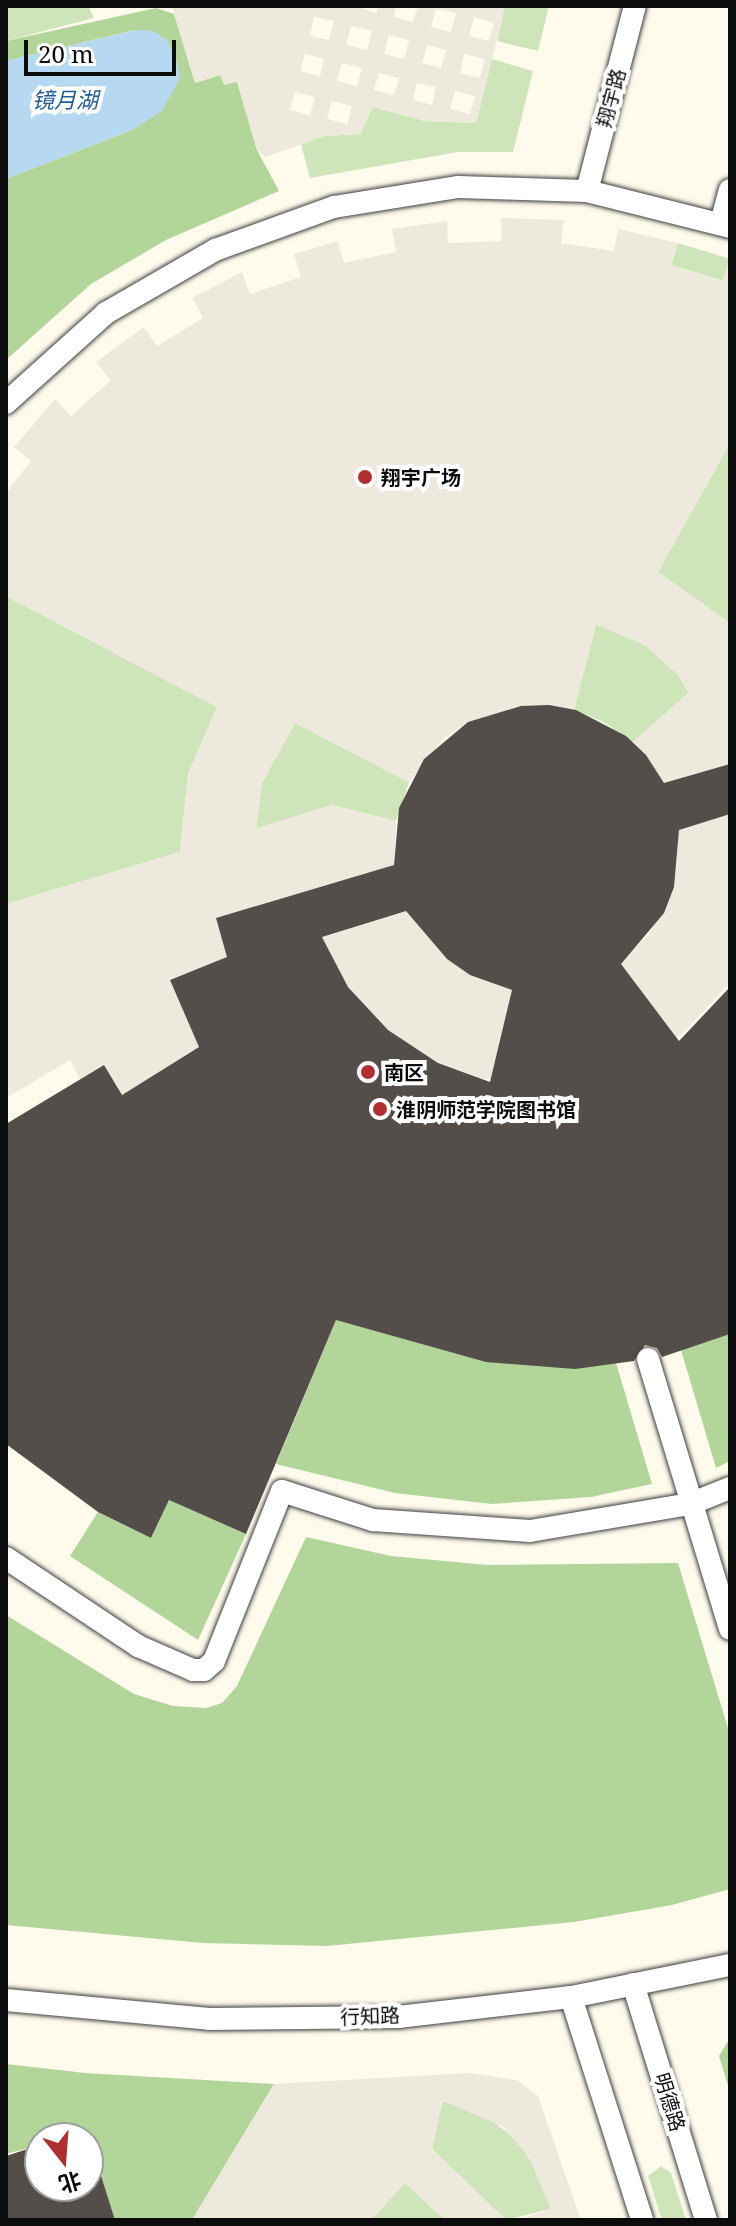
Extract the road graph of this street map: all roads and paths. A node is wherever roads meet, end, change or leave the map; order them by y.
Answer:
1 (635, 6) edge
2 (730, 190) edge
3 (587, 191) junction
4 (726, 225) edge
5 (6, 403) edge
6 (648, 1359) dead end
7 (730, 1488) edge
8 (690, 1504) junction
9 (6, 1558) edge
10 (730, 1629) edge
11 (730, 1965) edge
12 (633, 1984) junction
13 (571, 1997) junction
14 (6, 2000) edge
15 (642, 2220) edge
16 (706, 2220) edge

1 - 3 lane, 翔宇路
2 - 4 lane
3 - 4 lane
3 - 5 lane
6 - 8 lane
7 - 8 lane
8 - 9 lane
8 - 10 lane
11 - 12 lane, 行知路
12 - 13 lane, 行知路
12 - 16 lane, 明德路
13 - 14 lane, 行知路
13 - 15 lane

